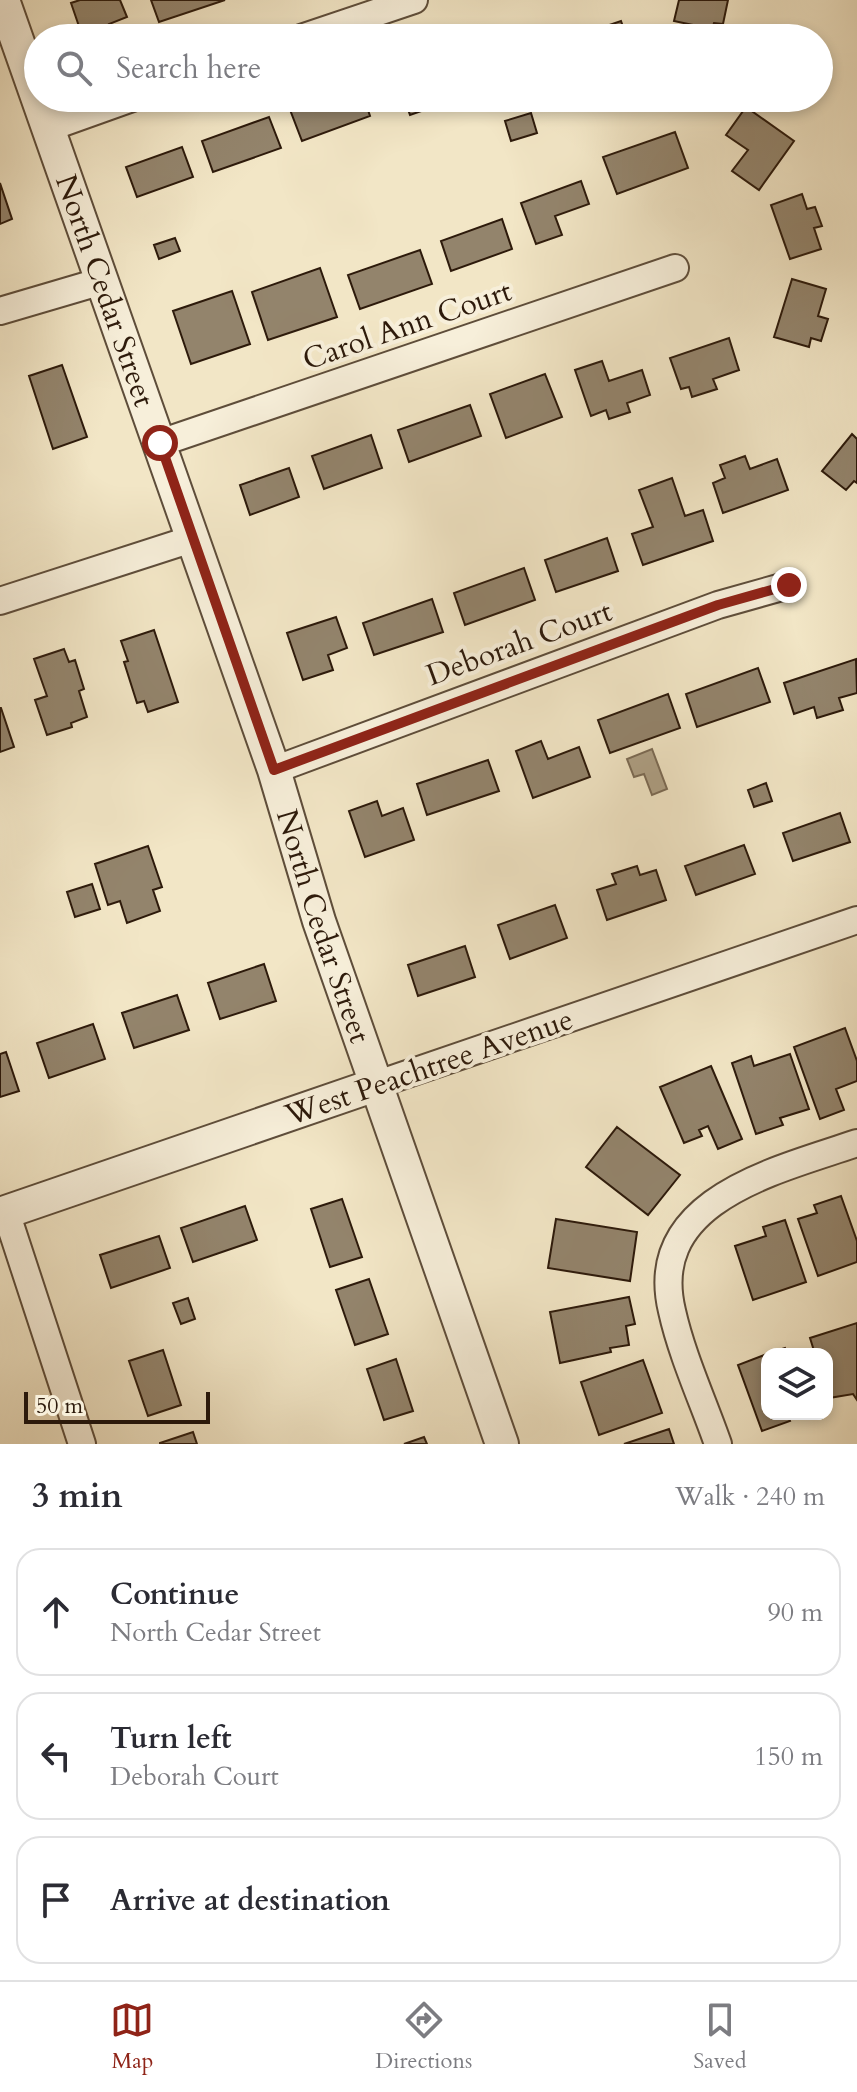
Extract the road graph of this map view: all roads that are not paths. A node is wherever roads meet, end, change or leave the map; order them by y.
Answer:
1 (3, 0) edge
2 (414, 0) edge
3 (343, 24) edge
4 (24, 60) edge
5 (42, 112) edge
6 (93, 112) edge
7 (48, 128) junction
8 (675, 268) dead end
9 (102, 281) junction
10 (0, 311) edge
11 (160, 443) junction
12 (192, 539) junction
13 (789, 585) dead end
14 (0, 601) edge
15 (274, 770) junction
16 (857, 920) edge
17 (378, 1084) junction
18 (857, 1143) edge
19 (3, 1213) edge
20 (82, 1444) edge
21 (502, 1444) edge
22 (718, 1444) edge

1 - 4 street, North Cedar Street
2 - 3 street
5 - 7 street, North Cedar Street
6 - 7 street
7 - 9 street, North Cedar Street
8 - 11 street, Carol Ann Court
9 - 10 street
9 - 11 street, North Cedar Street
11 - 12 street, North Cedar Street
12 - 14 street
12 - 15 street, North Cedar Street
13 - 15 street, Deborah Court
15 - 17 street, North Cedar Street
16 - 17 street, West Peachtree Avenue
17 - 19 street, West Peachtree Avenue
17 - 21 street, North Cedar Street
18 - 22 street
19 - 20 street

